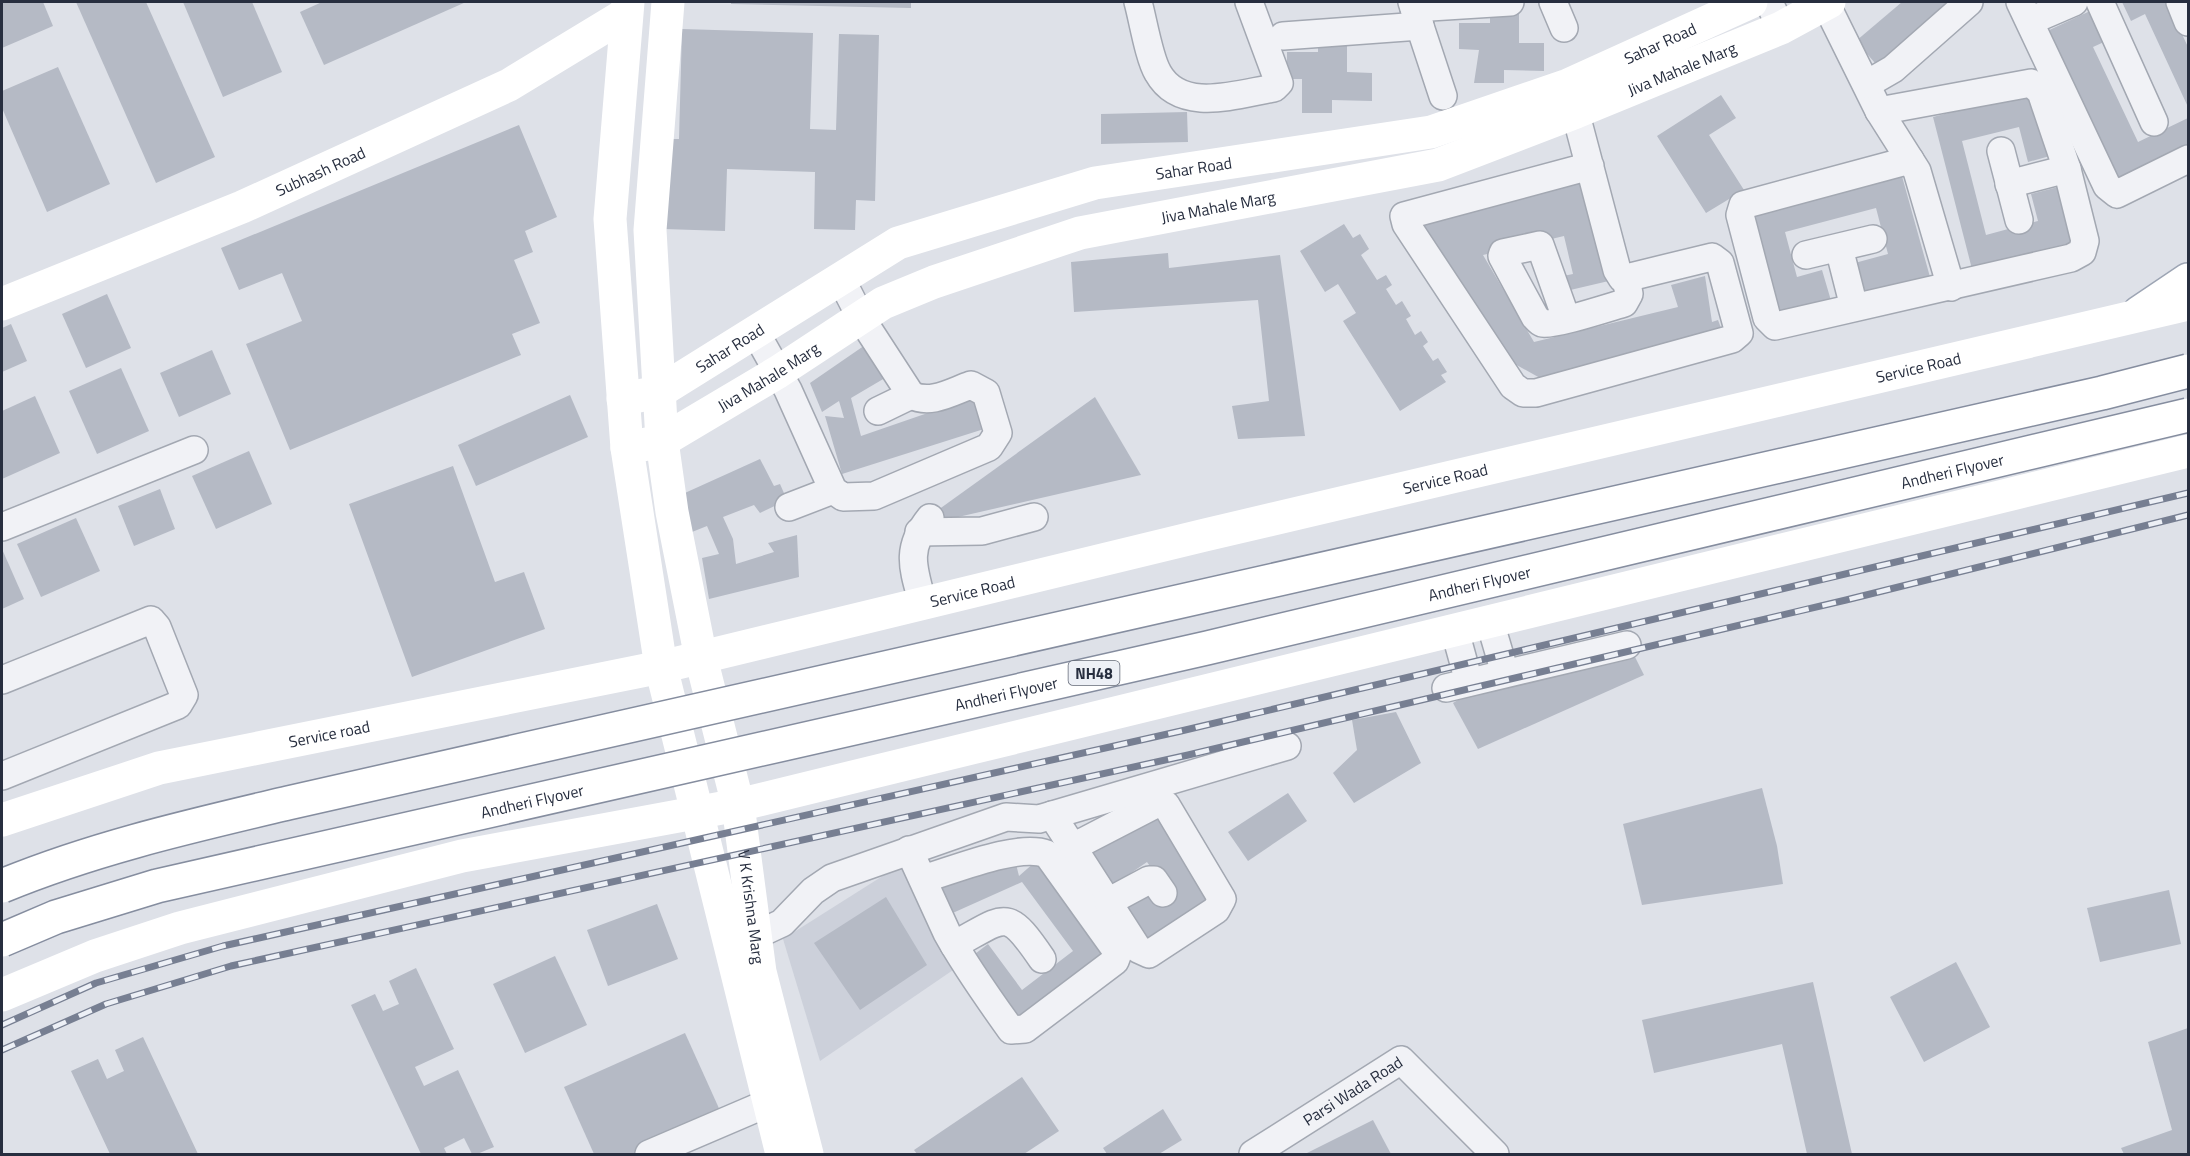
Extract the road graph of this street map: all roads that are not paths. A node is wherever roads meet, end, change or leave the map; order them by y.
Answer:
1 (1138, 2) edge
2 (1249, 2) edge
3 (1510, 2) edge
4 (1553, 2) edge
5 (1751, 2) edge
6 (1826, 2) edge
7 (1968, 2) edge
8 (2074, 2) edge
9 (2100, 2) edge
10 (2180, 2) edge
11 (627, 8) edge
12 (667, 11) edge
13 (2025, 11) edge
14 (1415, 12) edge
15 (1775, 15) edge
16 (2188, 22) edge
17 (1564, 28) dead end
18 (1283, 36) dead end
19 (1683, 50) junction
20 (1868, 84) junction
21 (1443, 96) dead end
22 (1572, 99) junction
23 (1879, 111) junction
24 (2154, 122) dead end
25 (1331, 147) junction
26 (2001, 151) dead end
27 (2188, 159) edge
28 (1910, 160) junction
29 (1233, 163) junction
30 (1590, 166) junction
31 (2067, 169) junction
32 (1338, 184) junction
33 (2009, 184) junction
34 (1242, 202) junction
35 (1003, 210) junction
36 (2019, 220) dead end
37 (1873, 239) dead end
38 (1839, 248) junction
39 (1017, 254) junction
40 (1806, 255) dead end
41 (1626, 278) junction
42 (841, 279) junction
43 (2188, 280) edge
44 (1951, 287) junction
45 (2188, 303) edge
46 (2, 304) edge
47 (1854, 308) junction
48 (2139, 313) junction
49 (861, 318) junction
50 (1566, 318) dead end
51 (756, 333) junction
52 (2188, 371) edge
53 (778, 372) junction
54 (659, 392) junction
55 (911, 395) junction
56 (623, 399) junction
57 (878, 411) dead end
58 (2188, 415) edge
59 (662, 441) junction
60 (627, 448) junction
61 (194, 450) dead end
62 (2188, 451) edge
63 (833, 490) junction
64 (789, 507) dead end
65 (1034, 517) dead end
66 (2, 527) edge
67 (923, 604) junction
68 (160, 610) dead end
69 (1490, 622) junction
70 (1455, 631) junction
71 (1627, 645) dead end
72 (701, 658) junction
73 (661, 667) junction
74 (2, 672) edge
75 (1505, 673) junction
76 (2, 680) edge
77 (1287, 746) dead end
78 (2, 776) edge
79 (738, 805) junction
80 (696, 813) junction
81 (1052, 815) junction
82 (2, 820) edge
83 (1073, 847) junction
84 (909, 850) junction
85 (923, 879) junction
86 (2, 886) edge
87 (1163, 893) dead end
88 (1108, 902) junction
89 (754, 936) junction
90 (2, 940) edge
91 (954, 945) junction
92 (1042, 959) dead end
93 (2, 995) edge
94 (768, 1103) junction
95 (649, 1155) edge
96 (782, 1155) edge
97 (807, 1155) edge
98 (1253, 1155) edge
99 (1495, 1155) edge

1 - 2 street
3 - 14 street
4 - 17 street
5 - 19 main road, Sahar Road
6 - 15 main road, Jiva Mahale Marg
6 - 20 street
7 - 20 street
8 - 13 street
9 - 24 street
10 - 16 street
11 - 12 main road
11 - 46 main road, Subhash Road
11 - 56 main road
12 - 54 main road
13 - 27 street
14 - 18 street
14 - 21 street
15 - 19 main road, Jiva Mahale Marg
19 - 22 main road, Jiva Mahale Marg
20 - 23 street
22 - 25 main road, Sahar Road
22 - 30 street
22 - 32 main road, Jiva Mahale Marg
23 - 28 street
23 - 31 street
25 - 29 main road, Sahar Road
25 - 32 main road
26 - 33 street
28 - 44 street
28 - 47 street
29 - 34 main road
29 - 35 main road, Sahar Road
30 - 41 street
30 - 41 street
31 - 33 street
31 - 44 street
32 - 34 main road, Jiva Mahale Marg
33 - 36 street
34 - 39 main road, Jiva Mahale Marg
35 - 39 main road
35 - 42 main road, Sahar Road
37 - 38 street
38 - 40 street
38 - 47 street
39 - 49 main road, Jiva Mahale Marg
41 - 50 street
42 - 49 street
42 - 51 main road, Sahar Road
43 - 48 main road
44 - 47 street
45 - 48 main road, Service Road
48 - 67 main road, Service Road
49 - 53 main road, Jiva Mahale Marg
49 - 55 street
51 - 53 street
51 - 54 main road, Sahar Road
52 - 86 main road, bridge
53 - 59 main road, Jiva Mahale Marg
53 - 63 street
54 - 56 main road
54 - 59 main road
55 - 57 street
55 - 63 street
56 - 60 main road
58 - 90 main road, Andheri Flyover / NH48, bridge
59 - 60 main road, Jiva Mahale Marg
59 - 72 main road
60 - 73 main road
61 - 66 street
62 - 69 main road
63 - 64 street
65 - 67 street
67 - 72 main road, Service Road
68 - 74 street
69 - 70 main road
69 - 75 street
70 - 75 street
70 - 79 main road
71 - 75 street
72 - 73 main road, Service Road
72 - 79 main road, V K Krishna Marg
73 - 80 main road
73 - 82 main road, Service road
76 - 78 street
77 - 81 street
79 - 80 main road
79 - 89 main road, V K Krishna Marg
80 - 93 main road
80 - 94 main road, V K Krishna Marg
81 - 83 street
81 - 84 street
83 - 88 street
83 - 88 street
84 - 85 street
84 - 89 street
85 - 91 street
85 - 91 street
87 - 88 street
89 - 97 main road, V K Krishna Marg
91 - 92 street
94 - 95 street
94 - 96 main road, V K Krishna Marg
98 - 99 street, Parsi Wada Road

